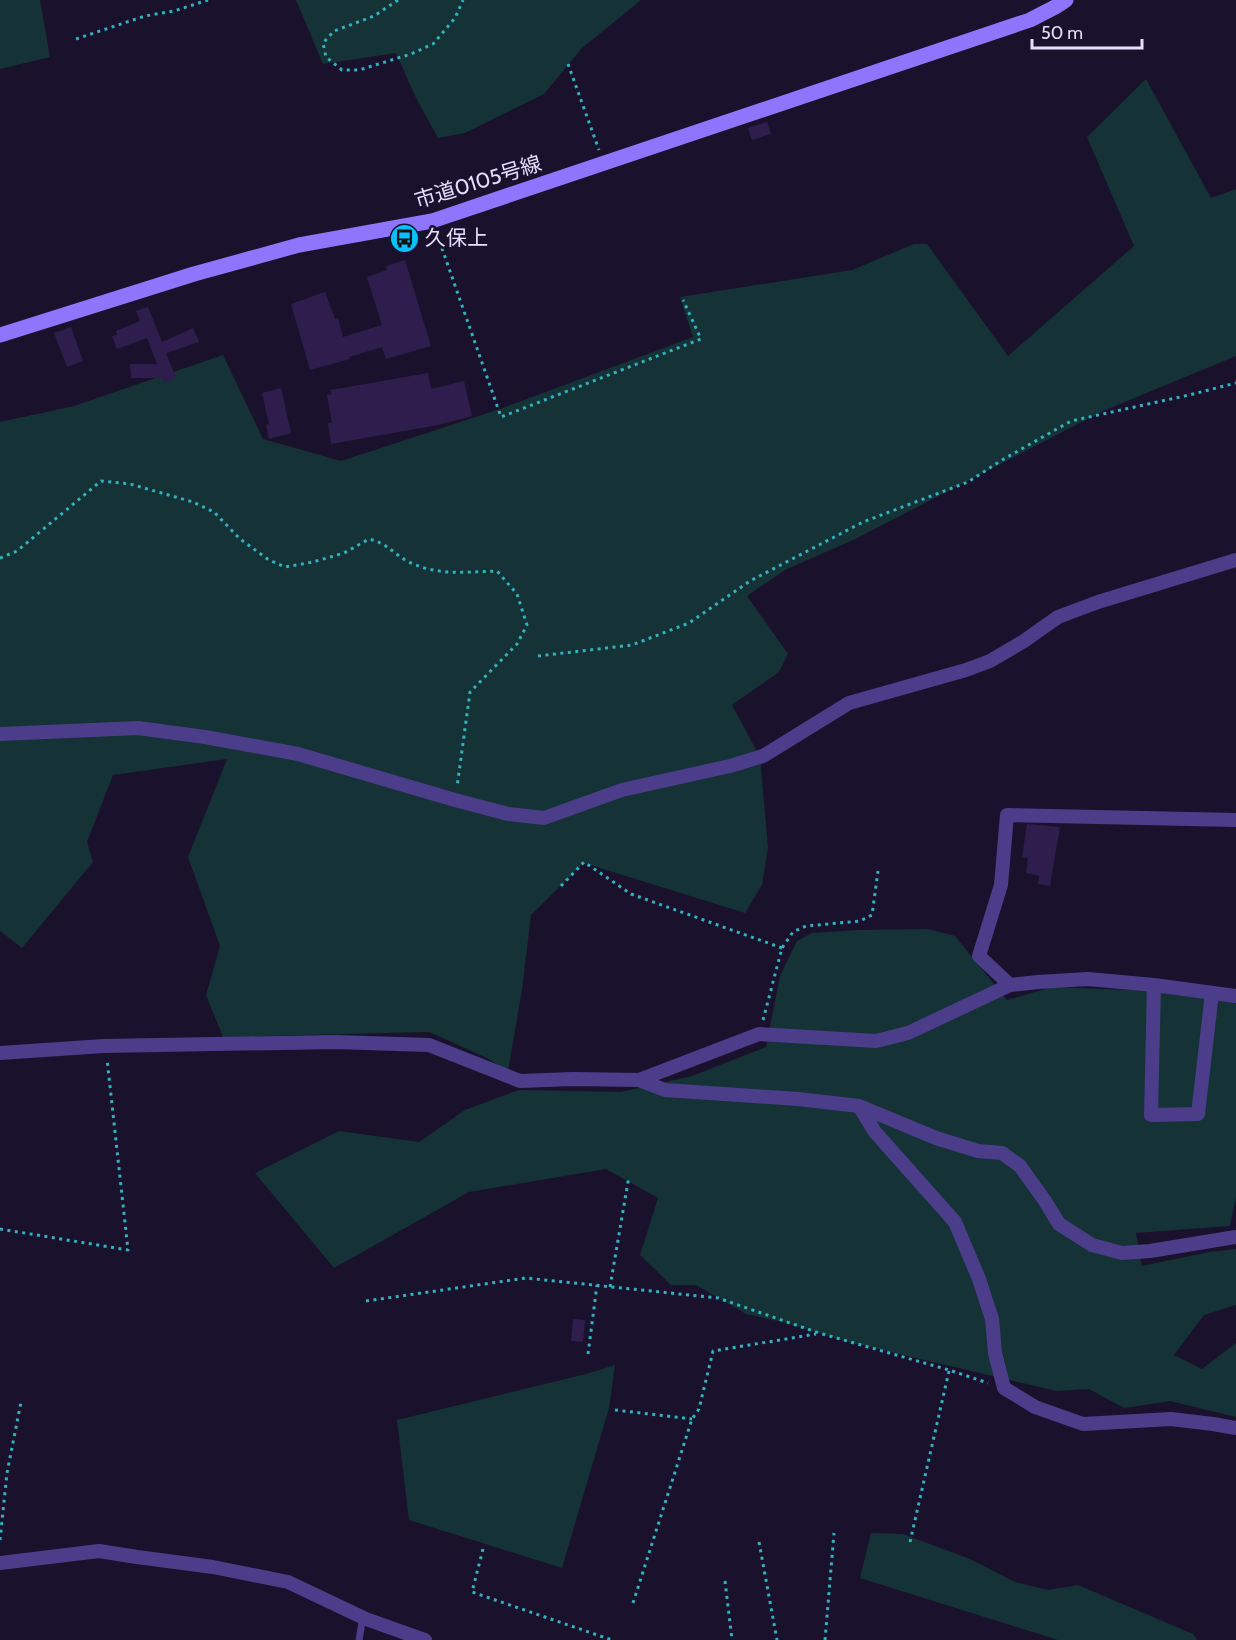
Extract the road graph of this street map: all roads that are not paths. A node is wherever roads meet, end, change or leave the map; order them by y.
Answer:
1 (1066, 0) edge
2 (0, 335) edge
3 (1236, 560) edge
4 (0, 734) edge
5 (1236, 820) edge
6 (1154, 985) junction
7 (1010, 986) junction
8 (1212, 993) junction
9 (1236, 996) edge
10 (0, 1053) edge
11 (639, 1080) junction
12 (859, 1106) junction
13 (1236, 1237) edge
14 (1236, 1428) edge
15 (0, 1563) edge
16 (363, 1617) junction
17 (359, 1640) edge
18 (426, 1640) edge

1 - 2 street, 市道0105号線
3 - 4 street
5 - 7 street
6 - 7 street
6 - 8 street
6 - 8 street
7 - 11 street
8 - 9 street
10 - 11 street
11 - 12 street
12 - 13 street
12 - 14 street
15 - 16 street
16 - 17 lane
16 - 18 street

